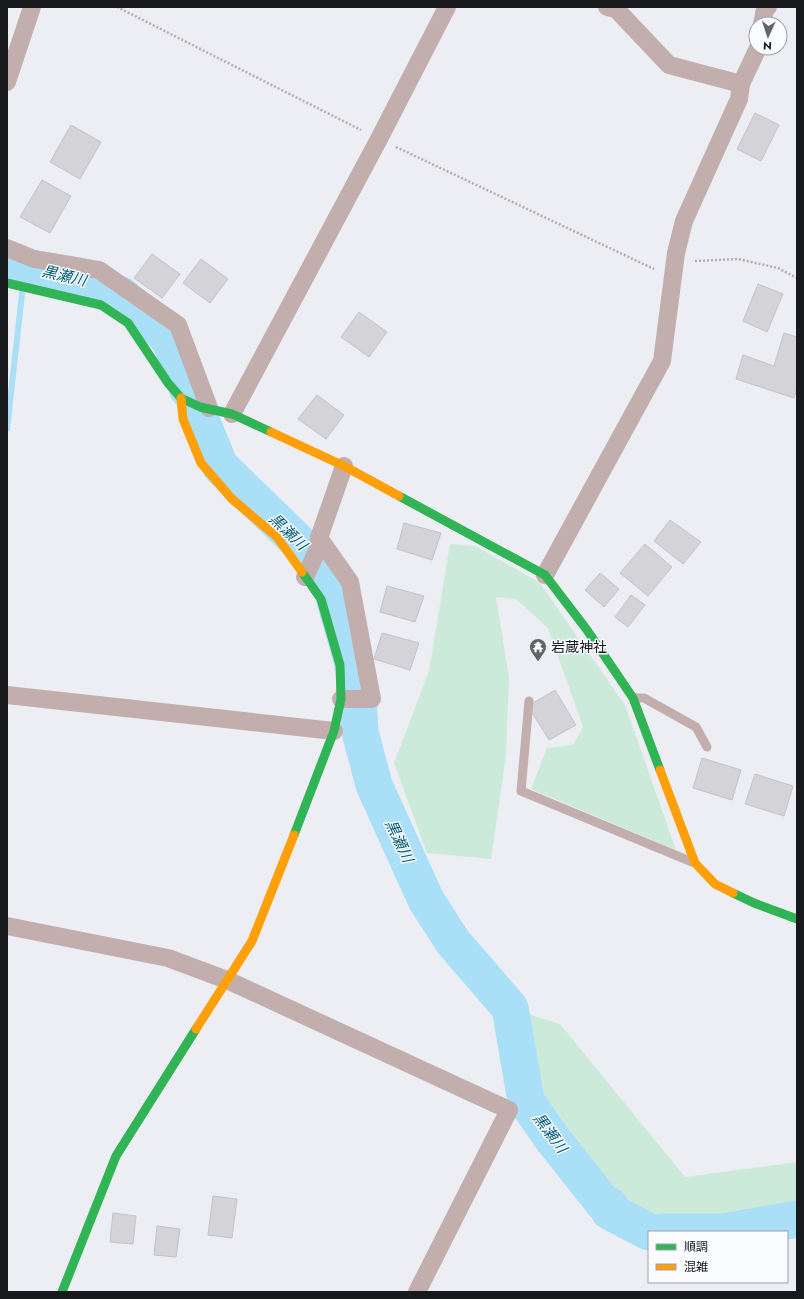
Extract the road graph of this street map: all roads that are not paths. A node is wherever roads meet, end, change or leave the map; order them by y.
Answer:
1 (32, 7) edge
2 (447, 7) edge
3 (607, 7) edge
4 (754, 56) edge
5 (7, 82) edge
6 (741, 84) junction
7 (7, 248) edge
8 (7, 283) edge
9 (181, 398) junction
10 (209, 408) junction
11 (232, 414) junction
12 (344, 466) junction
13 (319, 544) junction
14 (308, 572) junction
15 (545, 574) junction
16 (7, 695) edge
17 (633, 698) junction
18 (341, 699) junction
19 (529, 702) dead end
20 (334, 732) junction
21 (707, 747) dead end
22 (695, 863) junction
23 (797, 919) edge
24 (7, 926) edge
25 (227, 980) junction
26 (62, 1292) edge
27 (417, 1292) edge

1 - 5 street
2 - 11 street
3 - 6 street
4 - 6 street
6 - 15 street
7 - 10 street
8 - 9 street
9 - 10 street
9 - 14 street
10 - 11 street
11 - 12 street
12 - 13 street
12 - 15 street
13 - 14 street
13 - 18 street
14 - 18 street
15 - 17 street
16 - 20 street
17 - 21 lane
17 - 22 street
18 - 20 street
19 - 22 lane
20 - 25 street
22 - 23 street
24 - 25 street
25 - 26 street
25 - 27 street

